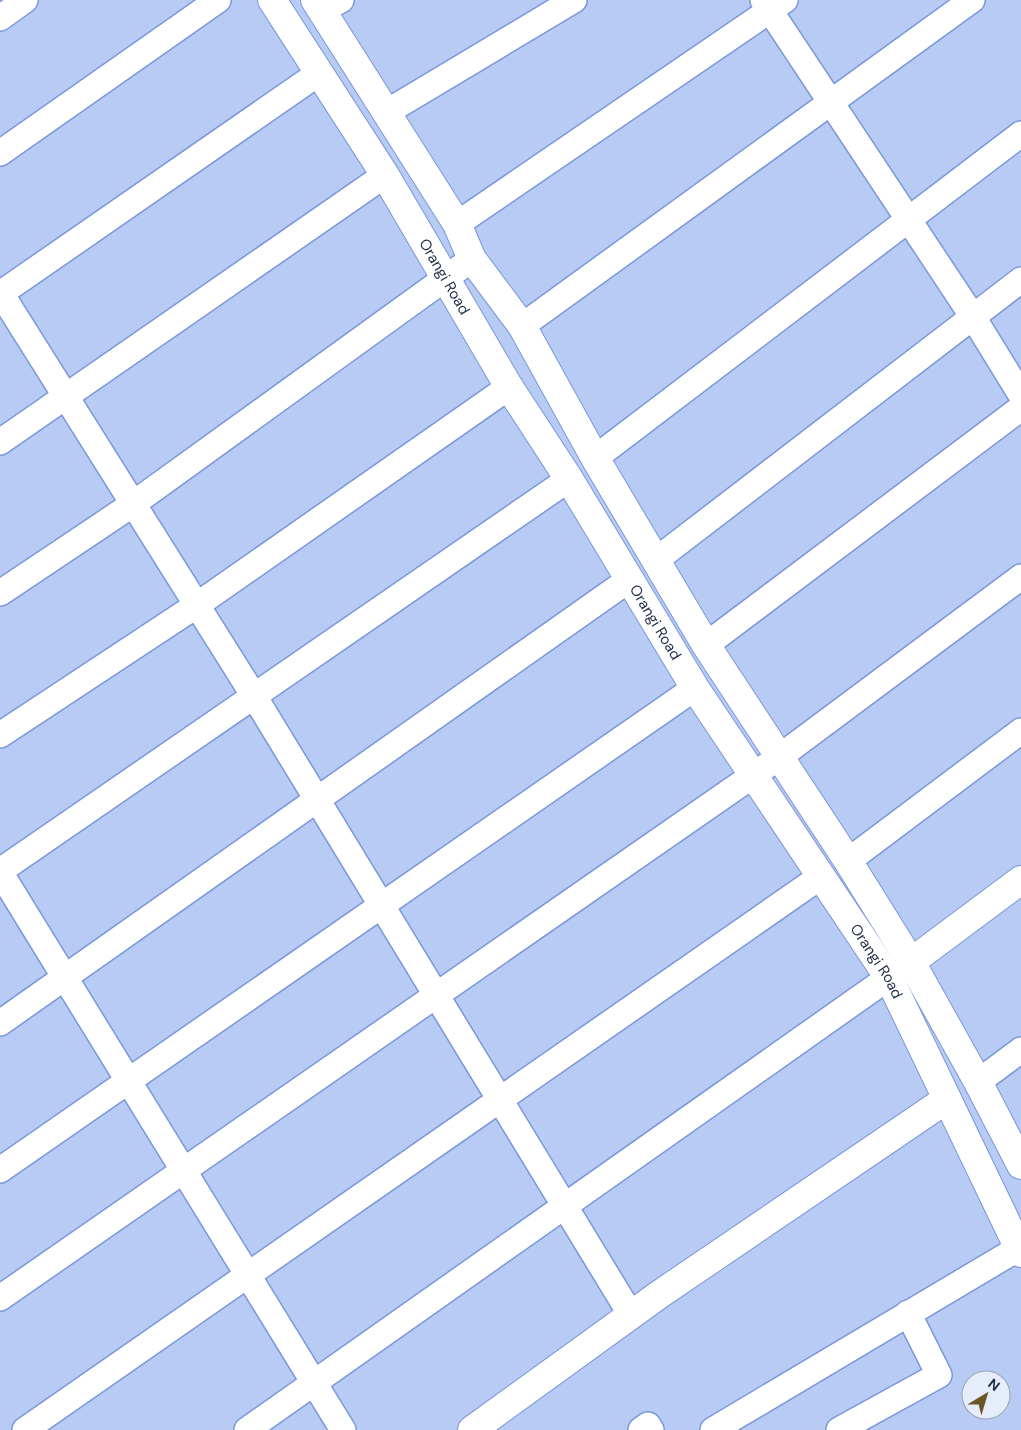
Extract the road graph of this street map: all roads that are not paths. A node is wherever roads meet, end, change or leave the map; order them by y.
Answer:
1 (25, 0) edge
2 (218, 0) edge
3 (272, 0) edge
4 (574, 0) edge
5 (972, 0) edge
6 (326, 4) edge
7 (773, 4) edge
8 (0, 18) edge
9 (319, 73) junction
10 (831, 102) junction
11 (387, 112) junction
12 (1021, 134) edge
13 (0, 153) edge
14 (385, 175) junction
15 (908, 218) junction
16 (457, 224) junction
17 (472, 259) junction
18 (445, 280) junction
19 (1021, 280) edge
20 (0, 293) edge
21 (973, 317) junction
22 (522, 326) junction
23 (509, 386) junction
24 (1021, 395) edge
25 (66, 397) junction
26 (1021, 408) edge
27 (0, 442) edge
28 (595, 458) junction
29 (569, 479) junction
30 (133, 504) junction
31 (656, 560) junction
32 (1021, 578) edge
33 (630, 579) junction
34 (0, 593) edge
35 (197, 605) junction
36 (706, 646) junction
37 (695, 688) junction
38 (254, 696) junction
39 (1021, 731) edge
40 (0, 735) edge
41 (778, 758) junction
42 (754, 776) junction
43 (316, 799) junction
44 (848, 861) junction
45 (0, 871) edge
46 (820, 878) junction
47 (1021, 880) edge
48 (382, 906) junction
49 (911, 962) junction
50 (65, 976) junction
51 (889, 978) junction
52 (436, 995) junction
53 (0, 1023) edge
54 (1021, 1050) edge
55 (130, 1081) junction
56 (978, 1082) junction
57 (947, 1099) junction
58 (500, 1100) junction
59 (1021, 1166) edge
60 (184, 1169) junction
61 (0, 1170) edge
62 (565, 1206) junction
63 (1020, 1250) edge
64 (249, 1275) junction
65 (0, 1298) edge
66 (908, 1313) junction
67 (631, 1315) junction
68 (315, 1383) junction
69 (25, 1430) edge
70 (247, 1430) edge
71 (343, 1430) edge
72 (472, 1430) edge
73 (641, 1430) edge
74 (651, 1430) edge
75 (713, 1430) edge
76 (839, 1430) edge

1 - 8 street
2 - 13 street
3 - 9 main road, Orangi Road
4 - 11 street
5 - 10 street
6 - 11 main road, Orangi Road
7 - 10 street
7 - 16 street
9 - 14 main road, Orangi Road
9 - 20 street
10 - 15 street
10 - 22 street
11 - 16 main road, Orangi Road
12 - 15 street
14 - 18 main road, Orangi Road
14 - 25 street
15 - 21 street
15 - 28 street
16 - 17 main road, Orangi Road
17 - 18 street
17 - 22 main road, Orangi Road
18 - 23 main road, Orangi Road
18 - 30 street
19 - 21 street
20 - 25 street
21 - 24 street
21 - 31 street
22 - 28 main road, Orangi Road
23 - 29 main road, Orangi Road
23 - 35 street
25 - 27 street
25 - 30 street
26 - 36 street
28 - 31 main road, Orangi Road
29 - 33 main road, Orangi Road
29 - 38 street
30 - 34 street
30 - 35 street
31 - 36 main road, Orangi Road
32 - 41 street
33 - 37 main road, Orangi Road
33 - 43 street
35 - 38 street
35 - 40 street
36 - 41 main road, Orangi Road
37 - 42 main road, Orangi Road
37 - 48 street
38 - 43 street
38 - 45 street
39 - 44 street
41 - 42 street
41 - 44 main road, Orangi Road
42 - 46 main road, Orangi Road
42 - 52 street
43 - 48 street
43 - 50 street
44 - 49 main road, Orangi Road
45 - 50 street
46 - 51 main road, Orangi Road
46 - 58 street
47 - 49 main road
48 - 52 street
48 - 55 street
49 - 51 street
49 - 56 main road, Orangi Road
50 - 53 street
50 - 55 street
51 - 57 main road, Orangi Road
51 - 62 street
52 - 58 street
52 - 60 street
54 - 56 street
55 - 60 street
55 - 61 street
56 - 59 main road, Orangi Road
57 - 63 main road, Orangi Road
57 - 67 main road
58 - 62 street
58 - 64 street
60 - 64 street
60 - 65 street
62 - 67 street
62 - 68 street
63 - 66 street
64 - 68 street
64 - 69 street
66 - 75 street
66 - 76 street
67 - 72 main road
68 - 70 street
68 - 71 street
73 - 74 street

